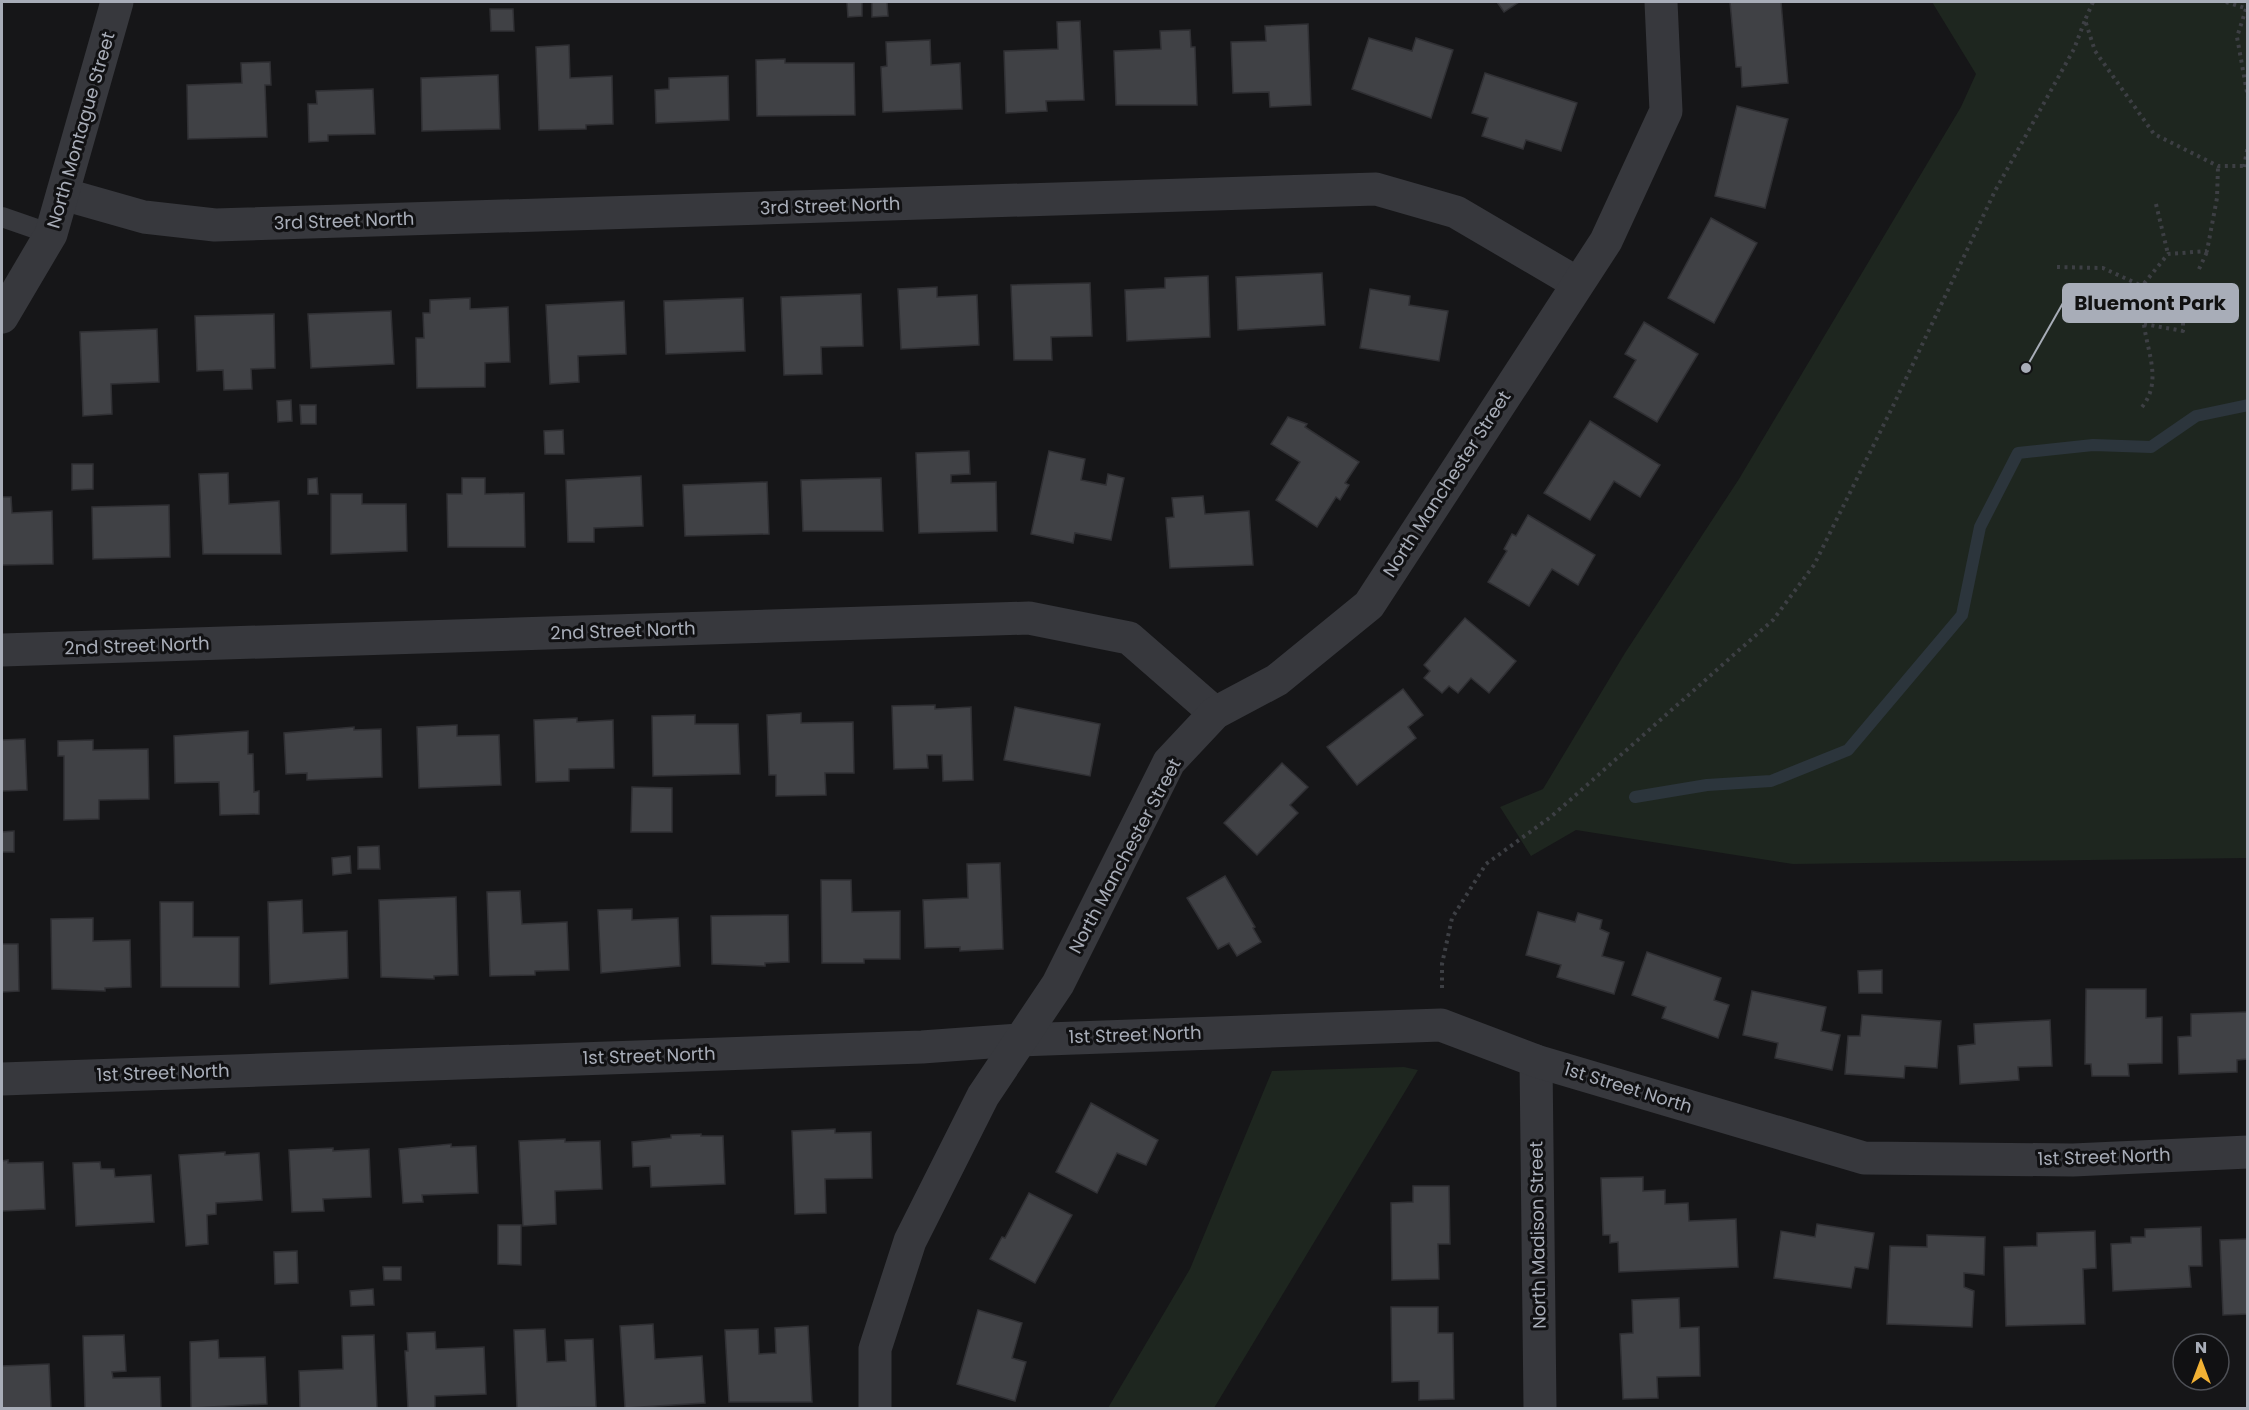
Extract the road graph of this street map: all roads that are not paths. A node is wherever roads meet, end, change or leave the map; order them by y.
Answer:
1 (117, 2) edge
2 (1661, 2) edge
3 (63, 194) junction
4 (2, 217) edge
5 (51, 234) junction
6 (1577, 283) junction
7 (2, 317) edge
8 (2, 650) edge
9 (1215, 713) junction
10 (1019, 1040) junction
11 (1536, 1061) junction
12 (2, 1078) edge
13 (2247, 1152) edge
14 (875, 1408) edge
15 (1540, 1408) edge

1 - 3 street, North Montague Street
2 - 6 street, North Manchester Street
3 - 5 street, North Montague Street
3 - 6 street, 3rd Street North
4 - 5 lane
5 - 7 street, North Montague Street
6 - 9 street, North Manchester Street
8 - 9 street, 2nd Street North
9 - 10 street, North Manchester Street
10 - 11 street, 1st Street North
10 - 12 street, 1st Street North
10 - 14 street, North Manchester Street
11 - 13 street, 1st Street North
11 - 15 street, North Madison Street

